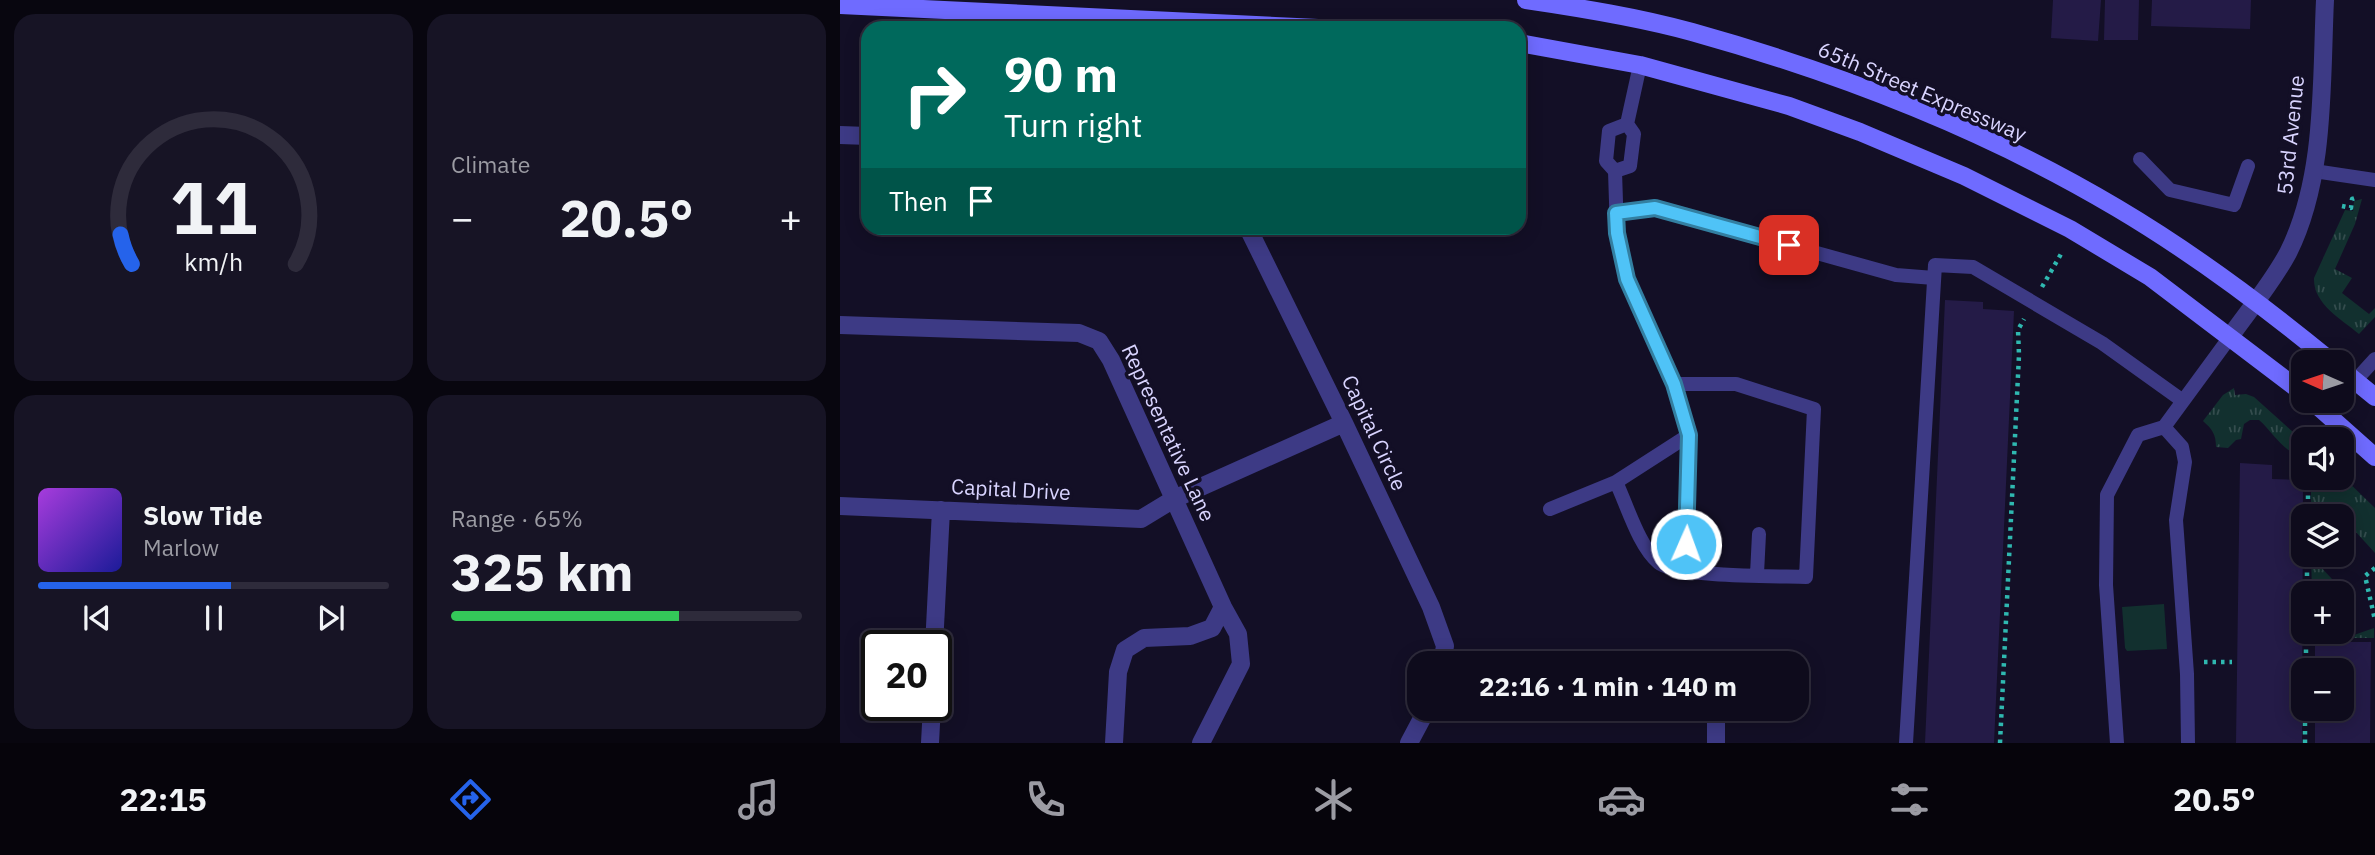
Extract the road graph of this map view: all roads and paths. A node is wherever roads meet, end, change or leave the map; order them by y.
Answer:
1 (1526, 0) edge
2 (2325, 0) edge
3 (840, 5) edge
4 (1173, 21) edge
5 (1526, 44) edge
6 (1640, 65) junction
7 (1627, 124) junction
8 (840, 135) edge
9 (861, 136) edge
10 (2140, 159) dead end
11 (2248, 166) dead end
12 (1615, 171) junction
13 (2314, 171) junction
14 (2375, 180) edge
15 (2362, 195) dead end
16 (2342, 206) dead end
17 (1616, 213) junction
18 (1251, 235) edge
19 (2061, 254) dead end
20 (1934, 278) junction
21 (2256, 300) junction
22 (2034, 303) junction
23 (840, 325) edge
24 (2230, 337) junction
25 (2317, 350) edge
26 (2375, 359) edge
27 (2354, 371) edge
28 (2354, 380) edge
29 (1674, 384) junction
30 (2291, 384) edge
31 (2375, 397) edge
32 (2183, 401) junction
33 (2326, 413) edge
34 (1344, 423) junction
35 (2164, 427) junction
36 (1689, 435) junction
37 (2375, 457) edge
38 (1616, 482) junction
39 (1174, 499) junction
40 (840, 506) edge
41 (1550, 509) dead end
42 (941, 510) junction
43 (1759, 534) dead end
44 (2375, 568) edge
45 (1685, 571) junction
46 (1757, 574) junction
47 (1223, 607) junction
48 (2375, 620) edge
49 (935, 630) edge
50 (1444, 651) edge
51 (2219, 662) dead end
52 (2232, 662) dead end
53 (931, 721) edge
54 (1421, 721) edge
55 (1716, 721) edge
56 (2305, 721) edge
57 (930, 743) edge
58 (1114, 743) edge
59 (1201, 743) edge
60 (1409, 743) edge
61 (1716, 743) edge
62 (1906, 743) edge
63 (2000, 743) edge
64 (2118, 743) edge
65 (2188, 743) edge
66 (2305, 743) edge

1 - 21 main road, 65th Street Expressway
2 - 13 street, 53rd Avenue
3 - 4 main road
5 - 6 main road
6 - 7 lane
6 - 24 main road
7 - 12 lane
7 - 12 lane
8 - 9 street
10 - 11 lane
12 - 17 lane
13 - 14 lane
13 - 21 street, 53rd Avenue
15 - 16 path
17 - 20 lane
17 - 29 lane
18 - 34 street, Capital Circle
19 - 22 path
20 - 22 lane
20 - 62 lane
21 - 24 street, 53rd Avenue
21 - 25 main road, 65th Street Expressway
22 - 32 lane
22 - 63 path
23 - 39 street, Representative Lane
24 - 30 main road
24 - 32 lane
26 - 27 lane
28 - 31 main road
29 - 36 lane
29 - 46 lane
32 - 35 lane
33 - 37 main road
34 - 39 street, Capital Drive
34 - 50 street, Capital Circle
35 - 64 lane
35 - 65 lane
36 - 38 lane
36 - 45 lane
38 - 41 lane
38 - 45 lane
39 - 42 street, Capital Drive
39 - 47 street, Representative Lane
40 - 42 street, Capital Drive
42 - 49 street
43 - 46 lane
44 - 48 path
45 - 46 lane
47 - 58 street
47 - 59 street, Representative Lane
51 - 52 path
53 - 57 street
54 - 60 street
55 - 61 street
56 - 66 path

